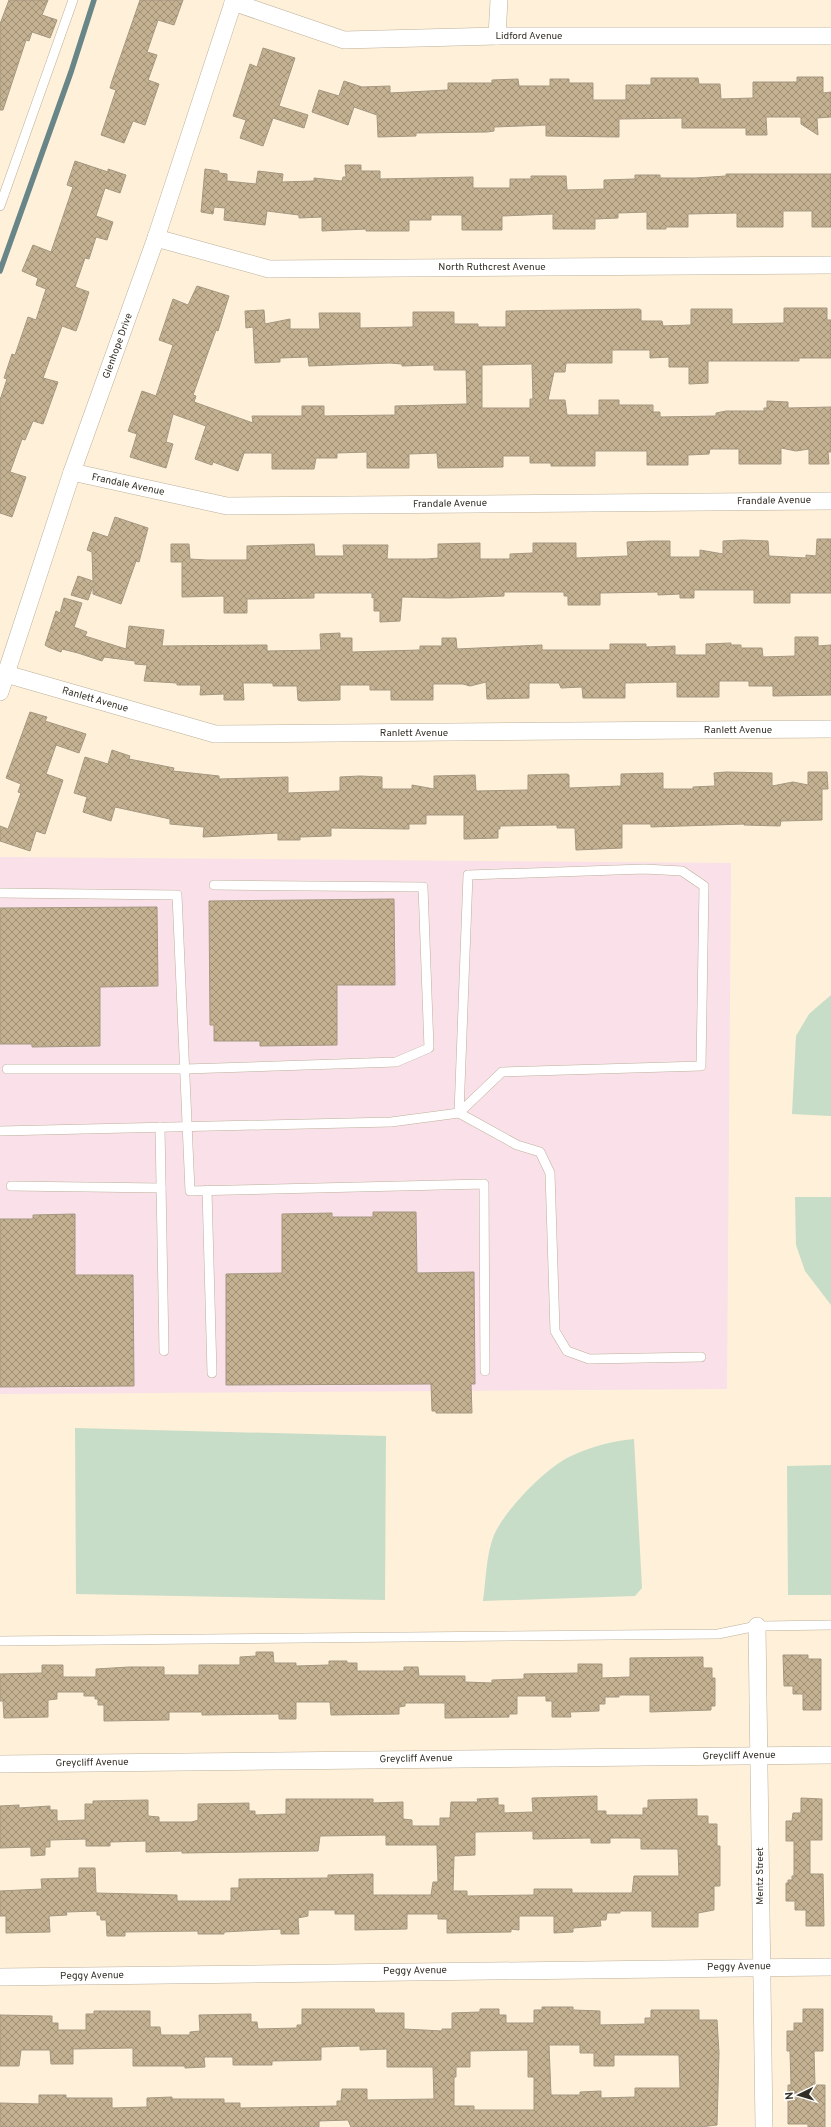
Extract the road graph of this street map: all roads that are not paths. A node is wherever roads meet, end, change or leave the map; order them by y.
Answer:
1 (73, 0) edge
2 (499, 0) edge
3 (234, 1) edge
4 (497, 36) junction
5 (831, 36) edge
6 (0, 206) edge
7 (156, 238) junction
8 (831, 264) edge
9 (72, 472) junction
10 (831, 500) edge
11 (6, 674) junction
12 (0, 692) edge
13 (831, 730) edge
14 (214, 885) dead end
15 (0, 893) edge
16 (185, 1068) junction
17 (7, 1069) dead end
18 (459, 1113) junction
19 (187, 1126) junction
20 (160, 1127) junction
21 (0, 1131) edge
22 (11, 1186) dead end
23 (161, 1188) junction
24 (207, 1190) junction
25 (164, 1351) dead end
26 (701, 1357) dead end
27 (485, 1371) dead end
28 (212, 1373) dead end
29 (831, 1625) edge
30 (757, 1626) junction
31 (0, 1641) edge
32 (831, 1755) edge
33 (759, 1756) junction
34 (0, 1764) edge
35 (760, 1967) junction
36 (831, 1967) edge
37 (0, 1977) edge
38 (764, 2127) edge

1 - 6 lane
2 - 4 street
3 - 4 street, Lidford Avenue
3 - 7 street, Glenhope Drive
4 - 5 street, Lidford Avenue
7 - 8 street, North Ruthcrest Avenue
7 - 9 street, Glenhope Drive
9 - 10 street, Frandale Avenue
9 - 11 street, Glenhope Drive
11 - 12 street, Glenhope Drive
11 - 13 street, Ranlett Avenue
14 - 16 lane
15 - 16 lane
16 - 17 lane
16 - 19 lane
18 - 18 lane
18 - 19 lane
18 - 26 lane
19 - 20 lane
19 - 24 lane
20 - 21 lane
20 - 23 lane
22 - 23 lane
23 - 25 lane
24 - 27 lane
24 - 28 lane
29 - 30 lane
30 - 31 lane
30 - 33 street, Mentz Street
32 - 33 street, Greycliff Avenue
33 - 34 street, Greycliff Avenue
33 - 35 street, Mentz Street
35 - 36 street, Peggy Avenue
35 - 37 street, Peggy Avenue
35 - 38 street, Mentz Street

